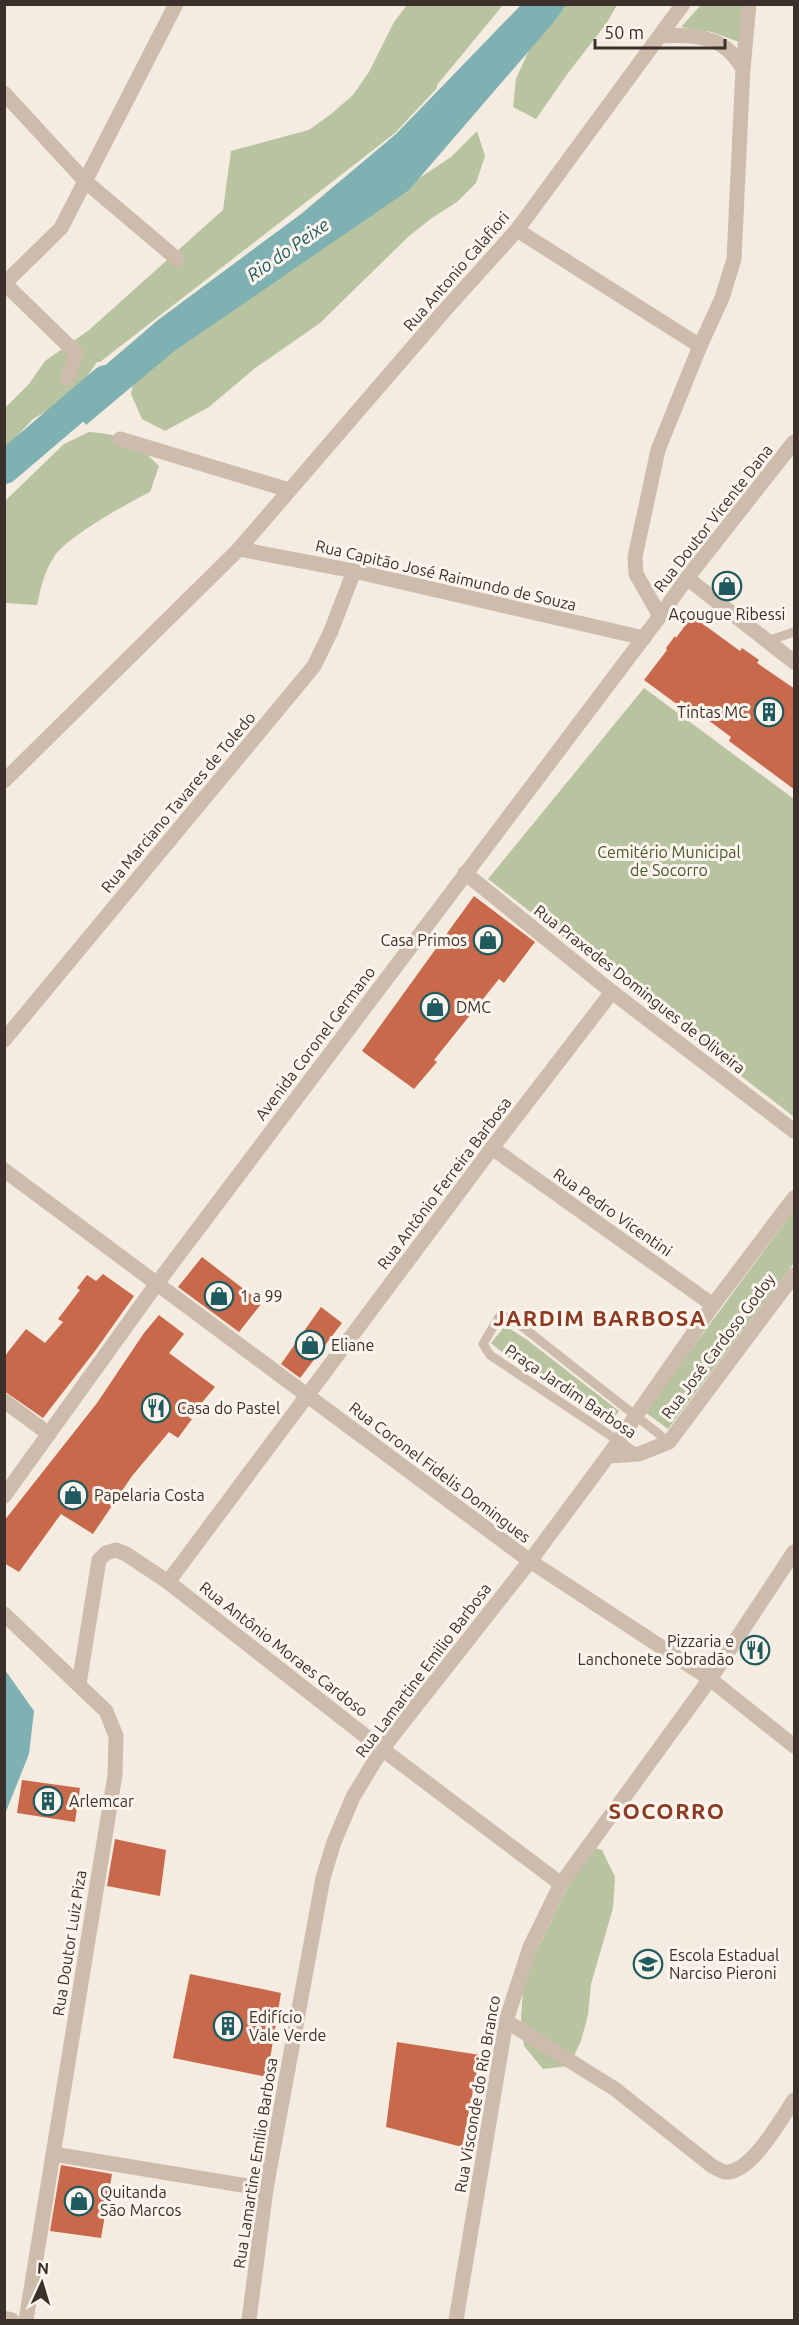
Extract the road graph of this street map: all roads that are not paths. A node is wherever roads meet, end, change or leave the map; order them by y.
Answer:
1 (176, 4) edge
2 (683, 4) edge
3 (748, 4) edge
4 (660, 36) junction
5 (743, 68) junction
6 (4, 93) edge
7 (85, 181) junction
8 (517, 230) junction
9 (177, 259) dead end
10 (5, 284) edge
11 (700, 346) junction
12 (68, 378) dead end
13 (120, 439) dead end
14 (795, 442) edge
15 (289, 490) junction
16 (239, 549) junction
17 (354, 571) junction
18 (687, 578) junction
19 (660, 616) junction
20 (795, 632) edge
21 (644, 638) junction
22 (767, 641) junction
23 (795, 662) edge
24 (4, 781) edge
25 (465, 873) junction
26 (612, 992) junction
27 (4, 1040) edge
28 (795, 1131) edge
29 (492, 1148) junction
30 (4, 1170) edge
31 (795, 1198) edge
32 (795, 1275) edge
33 (158, 1282) junction
34 (712, 1305) junction
35 (308, 1397) junction
36 (4, 1401) edge
37 (635, 1416) junction
38 (49, 1434) junction
39 (618, 1439) junction
40 (669, 1442) junction
41 (639, 1454) junction
42 (608, 1456) junction
43 (4, 1496) edge
44 (795, 1552) edge
45 (530, 1561) junction
46 (788, 1569) edge
47 (168, 1582) junction
48 (4, 1614) edge
49 (710, 1679) junction
50 (79, 1684) junction
51 (795, 1746) edge
52 (382, 1749) junction
53 (561, 1884) junction
54 (506, 2022) junction
55 (795, 2100) edge
56 (53, 2154) junction
57 (267, 2189) junction
58 (4, 2318) edge
59 (12, 2320) edge
60 (26, 2320) edge
61 (249, 2320) edge
62 (456, 2320) edge

1 - 7 street
2 - 4 street, Rua Antonio Calafiori
3 - 5 street
4 - 5 street
4 - 8 street, Rua Antonio Calafiori
5 - 11 street
6 - 7 street
7 - 9 street
7 - 10 street
8 - 11 street
8 - 15 street, Rua Antonio Calafiori
10 - 12 street
11 - 19 street
13 - 15 street
14 - 18 street, Rua Doutor Vicente Dana
15 - 16 street, Rua Antonio Calafiori
16 - 17 street, Rua Capitão José Raimundo de Souza
16 - 24 street, Rua Antonio Calafiori
17 - 21 street, Rua Capitão José Raimundo de Souza
17 - 27 street, Rua Marciano Tavares de Toledo
18 - 19 street, Rua Doutor Vicente Dana
18 - 22 street
19 - 21 street, Avenida Coronel Germano
20 - 22 lane
21 - 25 street, Avenida Coronel Germano
22 - 23 street
25 - 26 street, Rua Praxedes Domingues de Oliveira
25 - 33 street, Avenida Coronel Germano
26 - 28 street, Rua Praxedes Domingues de Oliveira
26 - 29 street, Rua Antônio Ferreira Barbosa
29 - 34 street, Rua Pedro Vicentini
29 - 35 street, Rua Antônio Ferreira Barbosa
30 - 33 street, Rua Coronel Fidelis Domingues
31 - 34 street, Rua José Cardoso Godoy
32 - 40 street, Rua José Cardoso Godoy
33 - 35 street, Rua Coronel Fidelis Domingues
33 - 38 street, Avenida Coronel Germano
34 - 37 street, Rua José Cardoso Godoy
35 - 45 street, Rua Coronel Fidelis Domingues
35 - 47 street, Rua Antônio Ferreira Barbosa
36 - 38 street
37 - 39 street, Rua José Cardoso Godoy
37 - 39 lane, Praça Jardim Barbosa
37 - 40 lane, Praça Jardim Barbosa
38 - 43 street, Avenida Coronel Germano
39 - 41 lane, Praça Jardim Barbosa
39 - 42 street, Rua José Cardoso Godoy
40 - 41 street, Rua José Cardoso Godoy
41 - 42 street, Rua José Cardoso Godoy
42 - 45 street, Rua Lamartine Emilio Barbosa
44 - 46 street, Rua Visconde do Rio Branco
45 - 49 street, Rua Coronel Fidelis Domingues
45 - 52 street, Rua Lamartine Emilio Barbosa
46 - 49 street, Rua Visconde do Rio Branco
47 - 50 street, Rua Antônio Moraes Cardoso
47 - 52 street, Rua Antônio Moraes Cardoso
48 - 50 street, Rua Doutor Luiz Piza
49 - 51 street, Rua Coronel Fidelis Domingues
49 - 53 street, Rua Visconde do Rio Branco
50 - 56 street, Rua Doutor Luiz Piza
52 - 53 street, Rua Antônio Moraes Cardoso
52 - 57 street, Rua Lamartine Emilio Barbosa
53 - 54 street, Rua Visconde do Rio Branco
54 - 55 street
54 - 62 street, Rua Visconde do Rio Branco
56 - 57 street
56 - 60 street, Rua Doutor Luiz Piza
57 - 61 street, Rua Lamartine Emilio Barbosa
58 - 59 street

